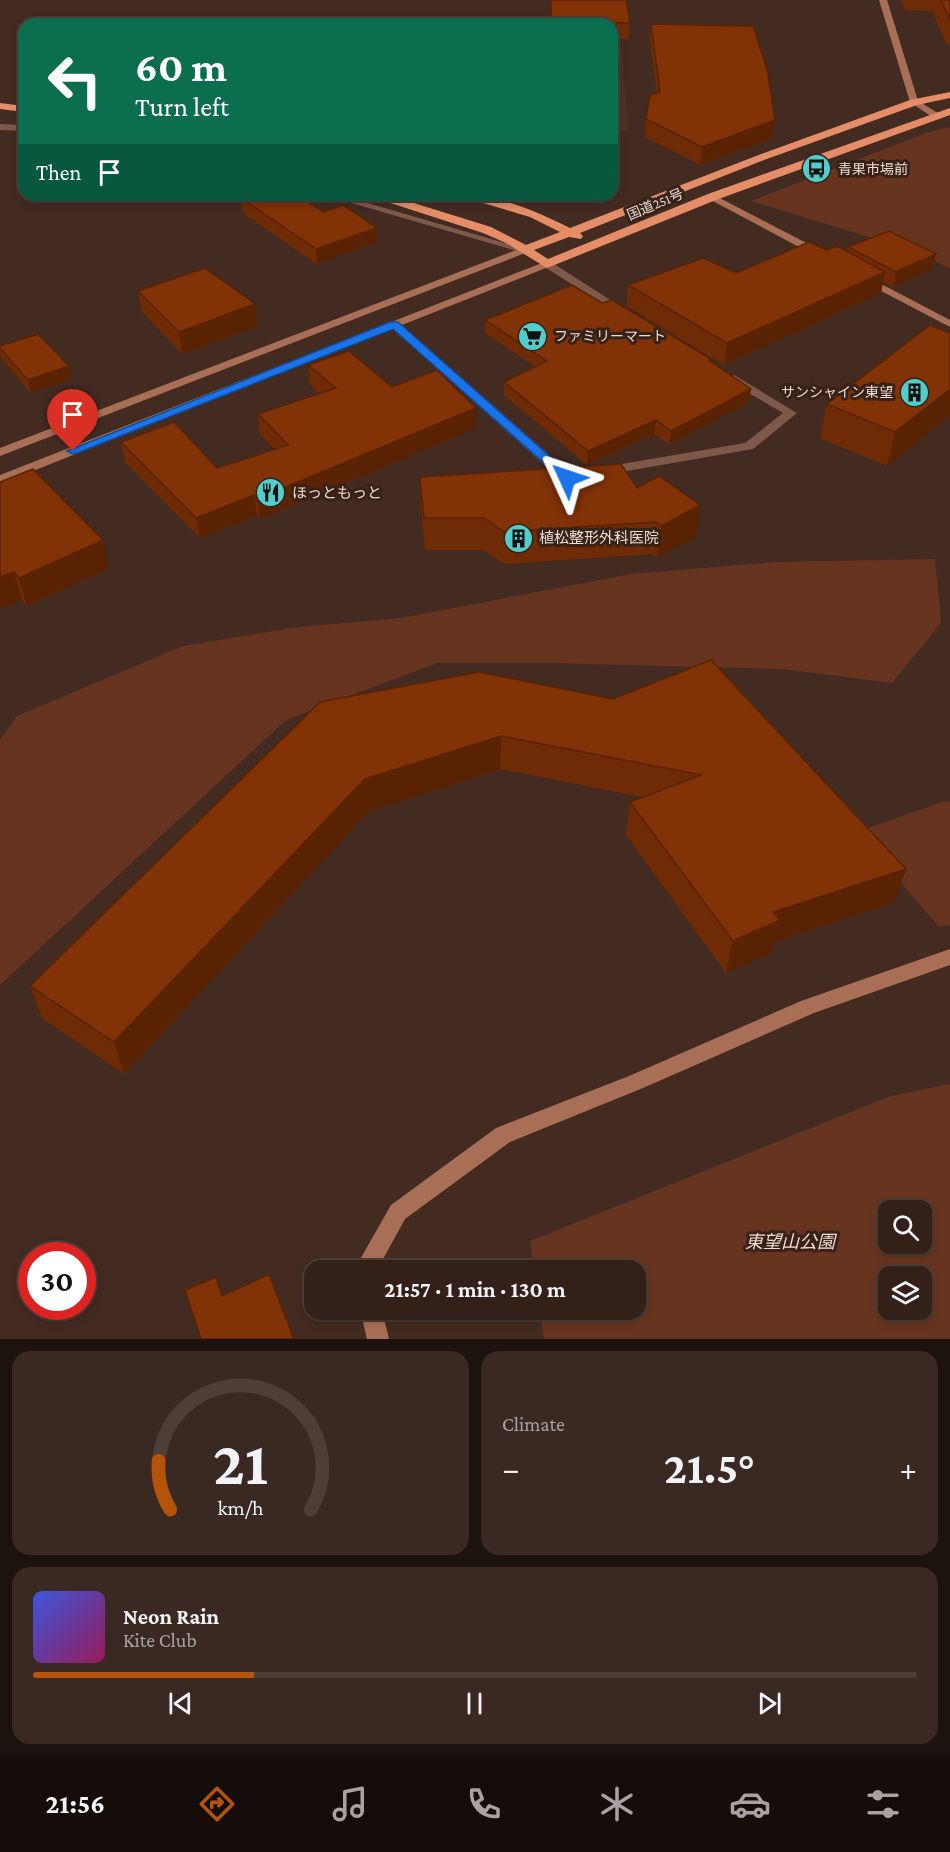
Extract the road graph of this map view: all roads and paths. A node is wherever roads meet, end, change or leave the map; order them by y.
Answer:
1 (883, 0) edge
2 (950, 94) edge
3 (0, 97) edge
4 (18, 99) edge
5 (914, 102) junction
6 (0, 106) edge
7 (18, 108) edge
8 (950, 111) edge
9 (935, 115) junction
10 (0, 127) edge
11 (18, 128) edge
12 (711, 197) junction
13 (350, 201) edge
14 (395, 201) edge
15 (488, 201) edge
16 (571, 231) junction
17 (592, 246) junction
18 (524, 250) junction
19 (825, 257) edge
20 (547, 264) junction
21 (856, 273) edge
22 (636, 320) edge
23 (394, 324) junction
24 (950, 324) edge
25 (719, 370) edge
26 (0, 452) edge
27 (0, 480) edge
28 (950, 957) edge
29 (371, 1260) edge
30 (373, 1320) edge
31 (378, 1339) edge

1 - 5 street
2 - 5 highway, 国道251号
3 - 4 highway
5 - 9 street
5 - 16 highway, 国道251号
6 - 7 highway
8 - 9 highway, 国道251号
9 - 12 highway, 国道251号
10 - 11 street
12 - 17 highway, 国道251号
12 - 19 street
13 - 18 street
14 - 18 highway
15 - 16 highway
16 - 17 highway
16 - 18 highway, 国道251号
17 - 20 highway, 国道251号
18 - 20 highway
18 - 26 street
20 - 22 street
20 - 23 street
21 - 24 street
23 - 25 street
23 - 27 street
28 - 29 street
30 - 31 street

